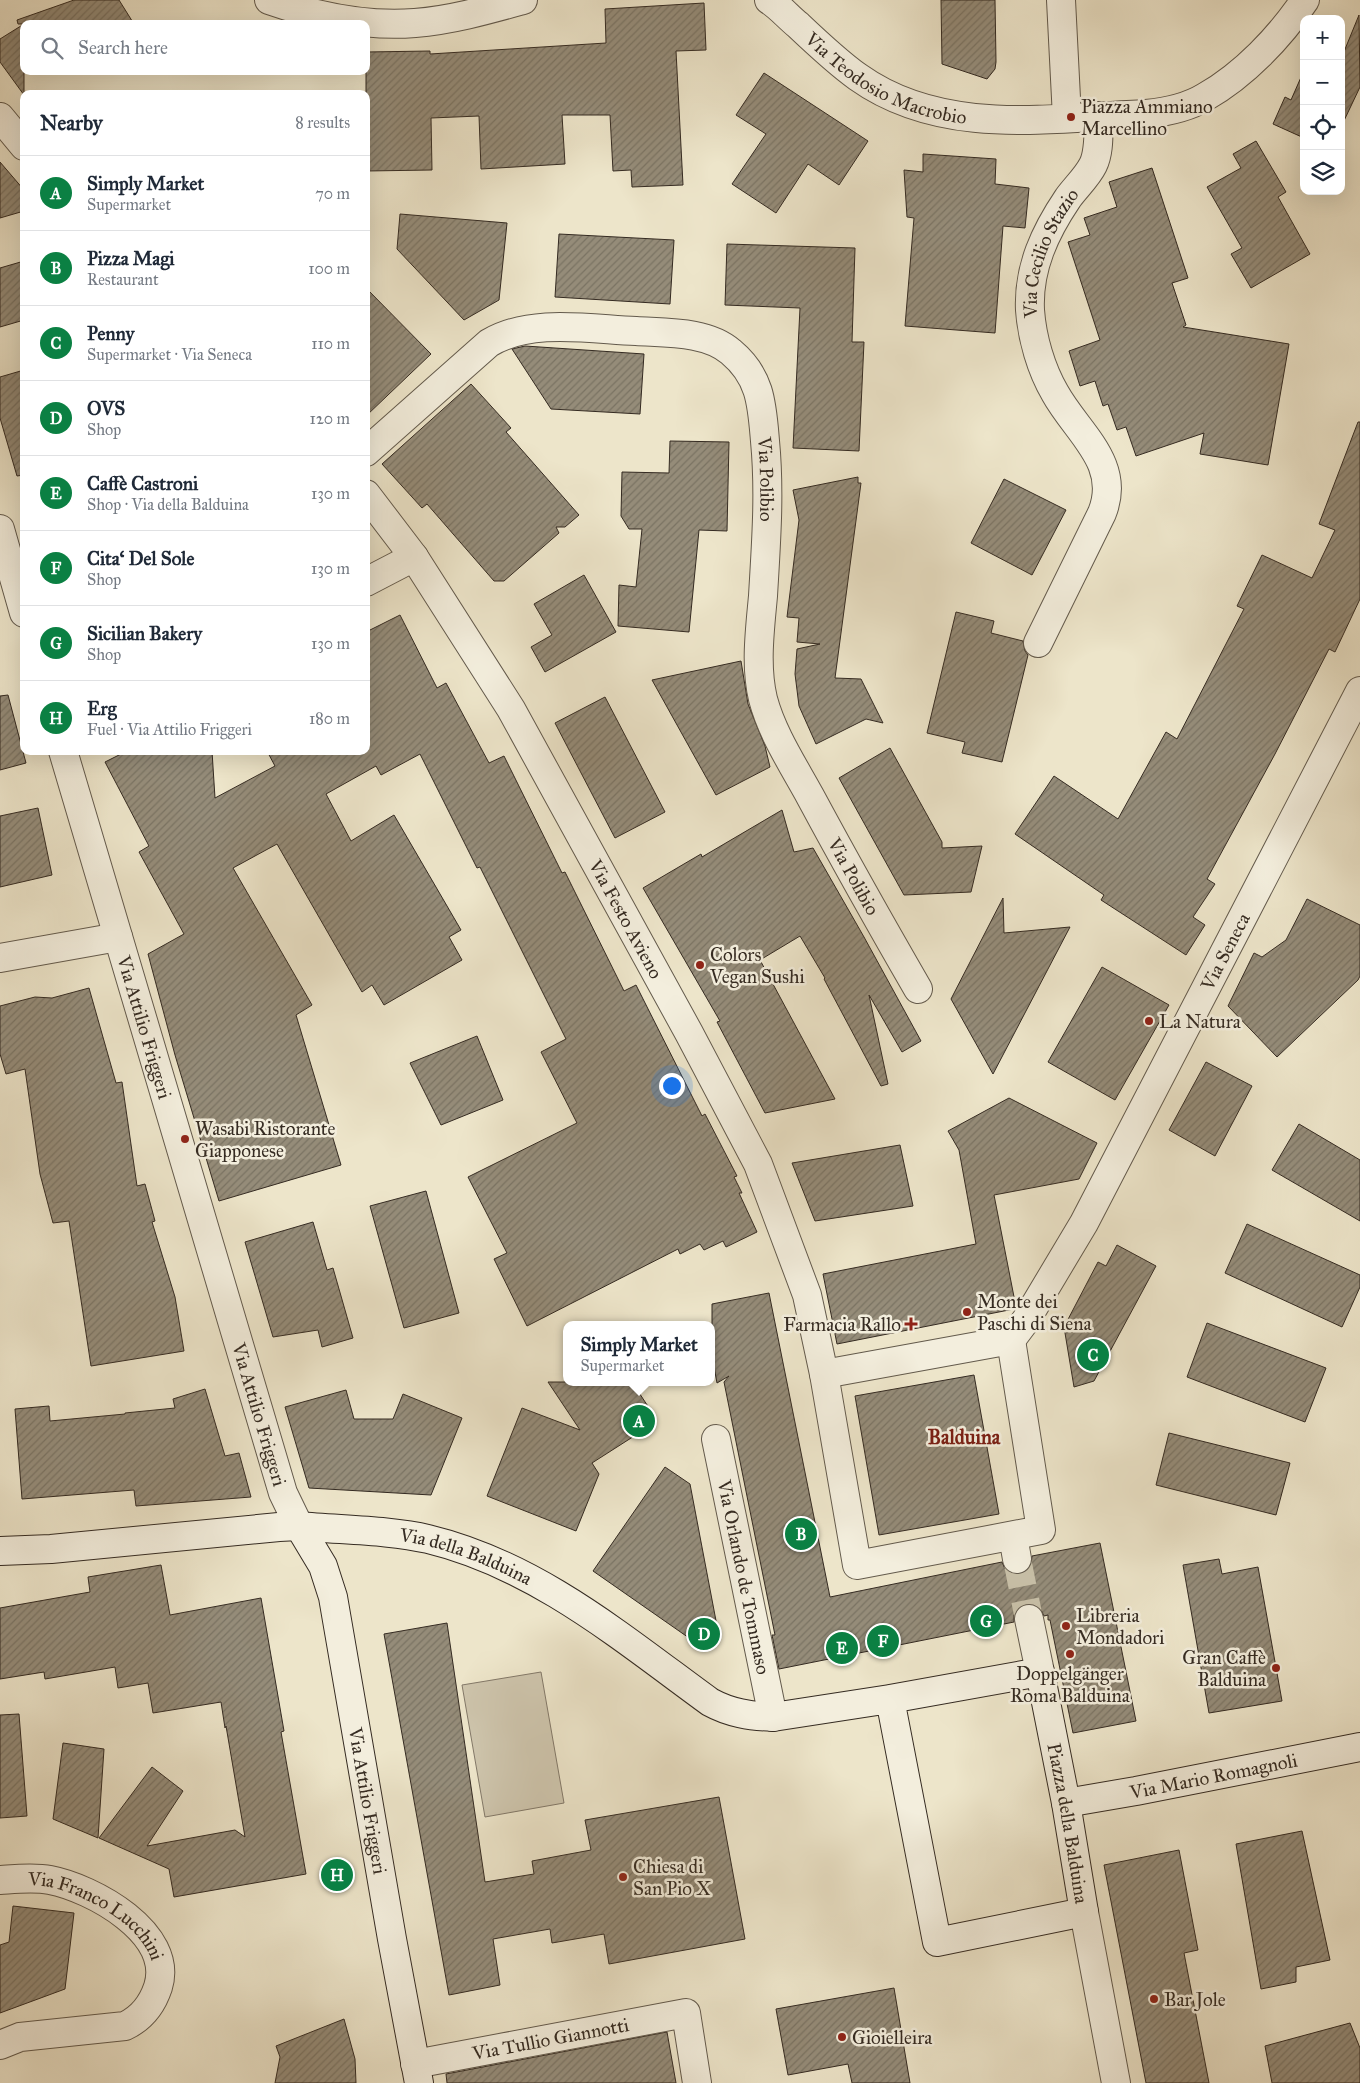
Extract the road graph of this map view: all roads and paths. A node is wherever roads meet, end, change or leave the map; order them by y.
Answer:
1 (269, 0) edge
2 (523, 0) edge
3 (770, 0) edge
4 (1061, 0) edge
5 (1305, 0) edge
6 (364, 20) edge
7 (370, 20) edge
8 (1110, 116) junction
9 (0, 117) edge
10 (1067, 118) junction
11 (20, 141) edge
12 (370, 448) edge
13 (370, 499) edge
14 (0, 530) edge
15 (414, 557) junction
16 (370, 580) edge
17 (20, 599) edge
18 (1038, 643) dead end
19 (1360, 691) edge
20 (64, 755) edge
21 (118, 937) junction
22 (0, 958) edge
23 (918, 989) dead end
24 (1011, 1340) junction
25 (824, 1374) junction
26 (716, 1439) dead end
27 (299, 1526) junction
28 (0, 1547) edge
29 (0, 1551) edge
30 (1030, 1619) tunnel mouth
31 (1040, 1672) junction
32 (890, 1699) junction
33 (773, 1717) junction
34 (1360, 1747) edge
35 (1066, 1803) junction
36 (0, 1880) edge
37 (1084, 1912) junction
38 (0, 2045) edge
39 (417, 2074) edge
40 (697, 2083) edge
41 (1116, 2083) edge

1 - 6 street
2 - 7 street
3 - 10 street, Via Teodosio Macrobio
4 - 10 street
5 - 8 street
8 - 10 street
8 - 18 street, Via Cecilio Stazio
9 - 11 street
12 - 23 street, Via Polibio
13 - 15 street, Via Festo Avieno
14 - 17 street
15 - 16 street
15 - 25 street, Via Festo Avieno
19 - 24 street, Via Seneca
20 - 21 street, Via Attilio Friggeri
21 - 22 street
21 - 27 street, Via Attilio Friggeri
24 - 25 street
24 - 25 street, Via Festo Avieno
26 - 33 street, Via Orlando de Tommaso
27 - 29 street, Via della Balduina
27 - 33 street, Via della Balduina
27 - 39 street, Via Attilio Friggeri
28 - 29 street
30 - 31 street, Piazza della Balduina
31 - 32 street
31 - 35 street, Piazza della Balduina
32 - 33 street, Via della Balduina
32 - 37 street, Piazza della Balduina
34 - 35 street, Via Mario Romagnoli
35 - 37 street, Piazza della Balduina
36 - 38 street, Via Franco Lucchini
37 - 41 street
39 - 40 street, Via Tullio Giannotti

